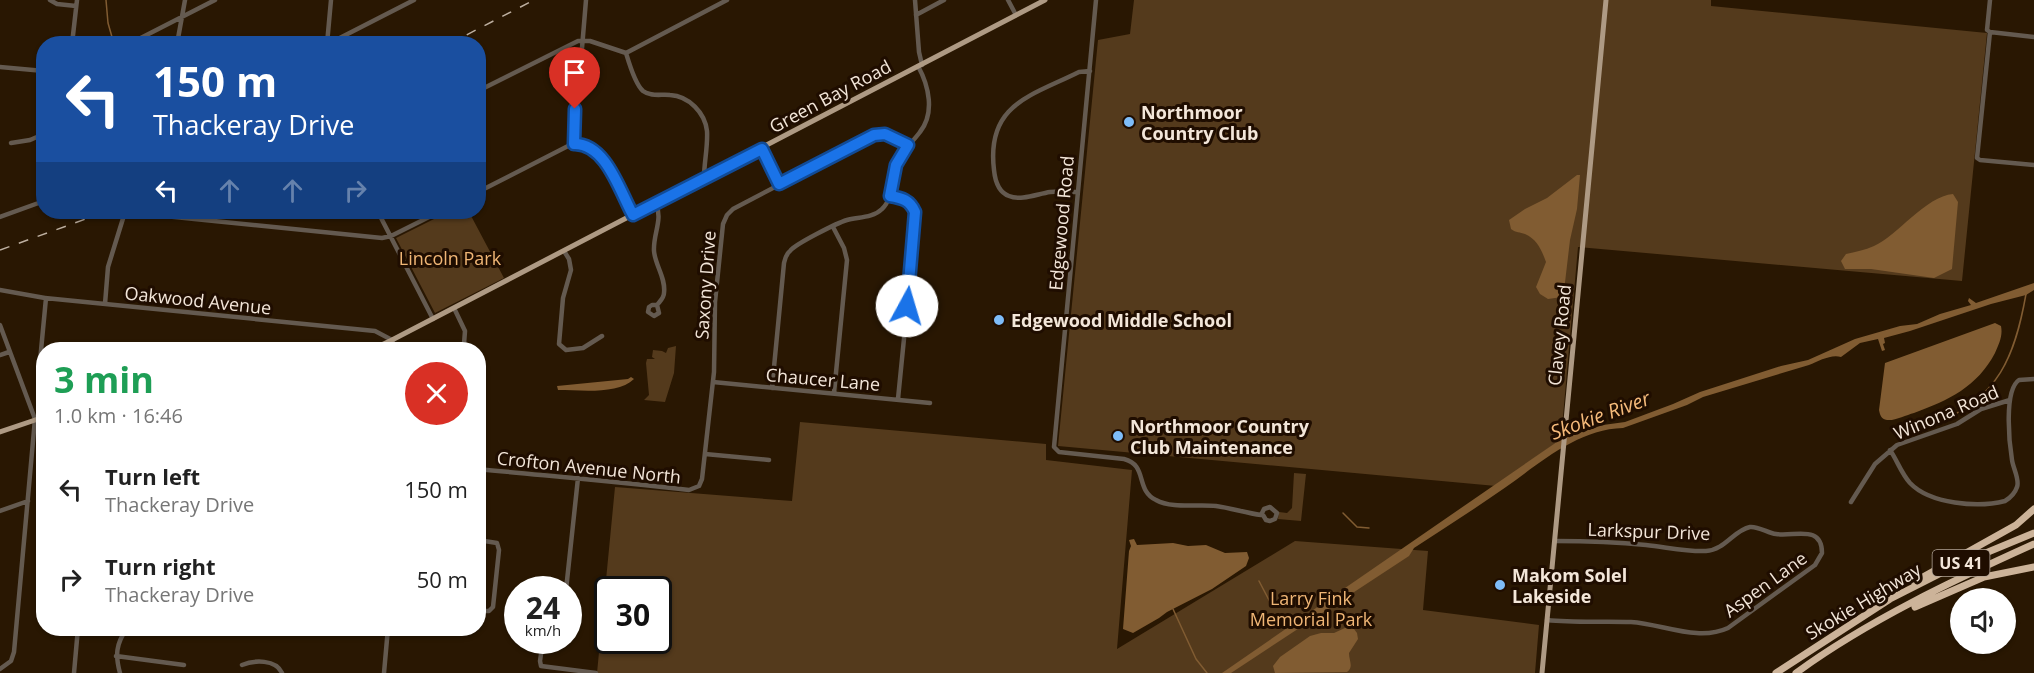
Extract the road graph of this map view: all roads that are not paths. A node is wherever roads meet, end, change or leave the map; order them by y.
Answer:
1 (50, 0) edge
2 (77, 0) edge
3 (185, 0) edge
4 (215, 0) edge
5 (331, 0) edge
6 (414, 0) edge
7 (586, 0) edge
8 (727, 0) edge
9 (915, 0) edge
10 (944, 0) edge
11 (1008, 0) edge
12 (1045, 0) edge
13 (1096, 0) edge
14 (1606, 0) edge
15 (1990, 0) edge
16 (76, 6) junction
17 (916, 15) junction
18 (1016, 15) junction
19 (181, 17) junction
20 (1990, 32) junction
21 (73, 36) edge
22 (144, 36) edge
23 (178, 36) edge
24 (329, 36) edge
25 (344, 36) edge
26 (2034, 37) edge
27 (582, 41) junction
28 (626, 53) junction
29 (920, 65) junction
30 (0, 67) edge
31 (36, 70) edge
32 (1090, 70) junction
33 (486, 87) edge
34 (36, 137) edge
35 (11, 143) dead end
36 (574, 144) junction
37 (908, 145) junction
38 (762, 149) junction
39 (2034, 165) edge
40 (704, 178) junction
41 (779, 184) junction
42 (486, 188) edge
43 (1078, 192) junction
44 (890, 196) junction
45 (656, 203) junction
46 (36, 204) edge
47 (633, 215) junction
48 (0, 217) edge
49 (123, 219) edge
50 (200, 219) edge
51 (382, 219) edge
52 (425, 219) edge
53 (833, 227) junction
54 (391, 236) junction
55 (564, 251) junction
56 (0, 290) edge
57 (46, 298) junction
58 (105, 304) junction
59 (657, 305) dead end
60 (454, 308) junction
61 (433, 319) junction
62 (0, 325) edge
63 (602, 336) dead end
64 (393, 340) junction
65 (42, 342) edge
66 (389, 342) edge
67 (464, 342) edge
68 (9, 352) junction
69 (0, 355) edge
70 (2034, 379) edge
71 (713, 382) junction
72 (772, 388) junction
73 (834, 393) junction
74 (898, 399) junction
75 (2010, 400) junction
76 (930, 403) dead end
77 (35, 419) junction
78 (0, 432) edge
79 (1890, 450) junction
80 (705, 454) junction
81 (769, 460) dead end
82 (486, 471) edge
83 (578, 478) junction
84 (697, 488) joint
85 (28, 501) junction
86 (1851, 502) dead end
87 (2034, 509) edge
88 (0, 511) edge
89 (1263, 515) dead end
90 (1806, 533) joint
91 (2034, 533) edge
92 (486, 541) edge
93 (1555, 542) junction
94 (2034, 544) edge
95 (2034, 567) edge
96 (568, 576) edge
97 (1890, 599) junction
98 (486, 611) edge
99 (1547, 620) junction
100 (77, 636) edge
101 (123, 636) edge
102 (387, 636) edge
103 (1854, 636) junction
104 (541, 654) edge
105 (116, 656) junction
106 (184, 665) dead end
107 (242, 665) dead end
108 (0, 669) edge
109 (74, 673) edge
110 (120, 673) edge
111 (282, 673) edge
112 (384, 673) edge
113 (596, 673) edge
114 (1542, 673) edge
115 (1776, 673) edge
116 (1796, 673) edge

1 - 16 street
2 - 16 street
3 - 19 street
4 - 19 street
5 - 24 street
6 - 25 street
7 - 27 street
8 - 28 street
9 - 17 street
10 - 17 street
11 - 18 street
12 - 18 main road, Green Bay Road
13 - 32 street, Edgewood Road
14 - 93 main road, Clavey Road
15 - 20 street
16 - 21 street
17 - 29 street
18 - 29 main road, Green Bay Road
19 - 22 street
19 - 23 street
20 - 26 street
20 - 39 street
27 - 28 street
27 - 33 street
27 - 36 street
28 - 40 street
29 - 37 street
29 - 38 main road, Green Bay Road
30 - 31 street
32 - 43 street, Edgewood Road
32 - 43 street
34 - 35 street
36 - 42 street
36 - 47 street
37 - 41 street, Saxony Drive
37 - 44 street
38 - 40 main road, Green Bay Road
38 - 41 street
40 - 45 main road, Green Bay Road
41 - 71 street, Saxony Drive
43 - 89 street, Edgewood Road
44 - 53 street
44 - 74 street
45 - 47 main road, Green Bay Road
45 - 59 street
46 - 48 street
47 - 55 main road, Green Bay Road
49 - 58 street
50 - 54 street
51 - 54 street
52 - 54 street
53 - 72 street
53 - 73 street
54 - 61 street
55 - 60 main road, Green Bay Road
55 - 63 street
56 - 57 street, Oakwood Avenue
57 - 58 street, Oakwood Avenue
57 - 65 street
58 - 64 street, Oakwood Avenue
60 - 61 main road, Green Bay Road
60 - 67 street
61 - 64 main road, Green Bay Road
62 - 68 street
64 - 66 main road, Green Bay Road
68 - 69 street
68 - 77 street
70 - 75 street, Winona Road
71 - 72 street, Chaucer Lane
71 - 80 street, Saxony Drive
72 - 73 street, Chaucer Lane
73 - 74 street, Chaucer Lane
74 - 76 street, Chaucer Lane
75 - 79 street, Winona Road
75 - 79 street
77 - 78 main road
77 - 85 street
79 - 86 street
80 - 81 street
80 - 84 street, Saxony Drive
82 - 83 street, Crofton Avenue North
83 - 84 street, Crofton Avenue North
83 - 96 street
85 - 88 street
85 - 108 street
87 - 97 highway
90 - 93 street, Larkspur Drive
90 - 99 street, Aspen Lane
91 - 97 highway, Skokie Highway / US 41
92 - 98 street
93 - 99 main road, Clavey Road
94 - 103 highway, Skokie Highway / US 41
95 - 103 highway
97 - 115 highway, Skokie Highway / US 41
99 - 114 main road, Clavey Road
100 - 109 street
101 - 105 street
102 - 112 street
103 - 116 highway, Skokie Highway / US 41
104 - 113 street
105 - 106 street
105 - 110 street
107 - 111 street

